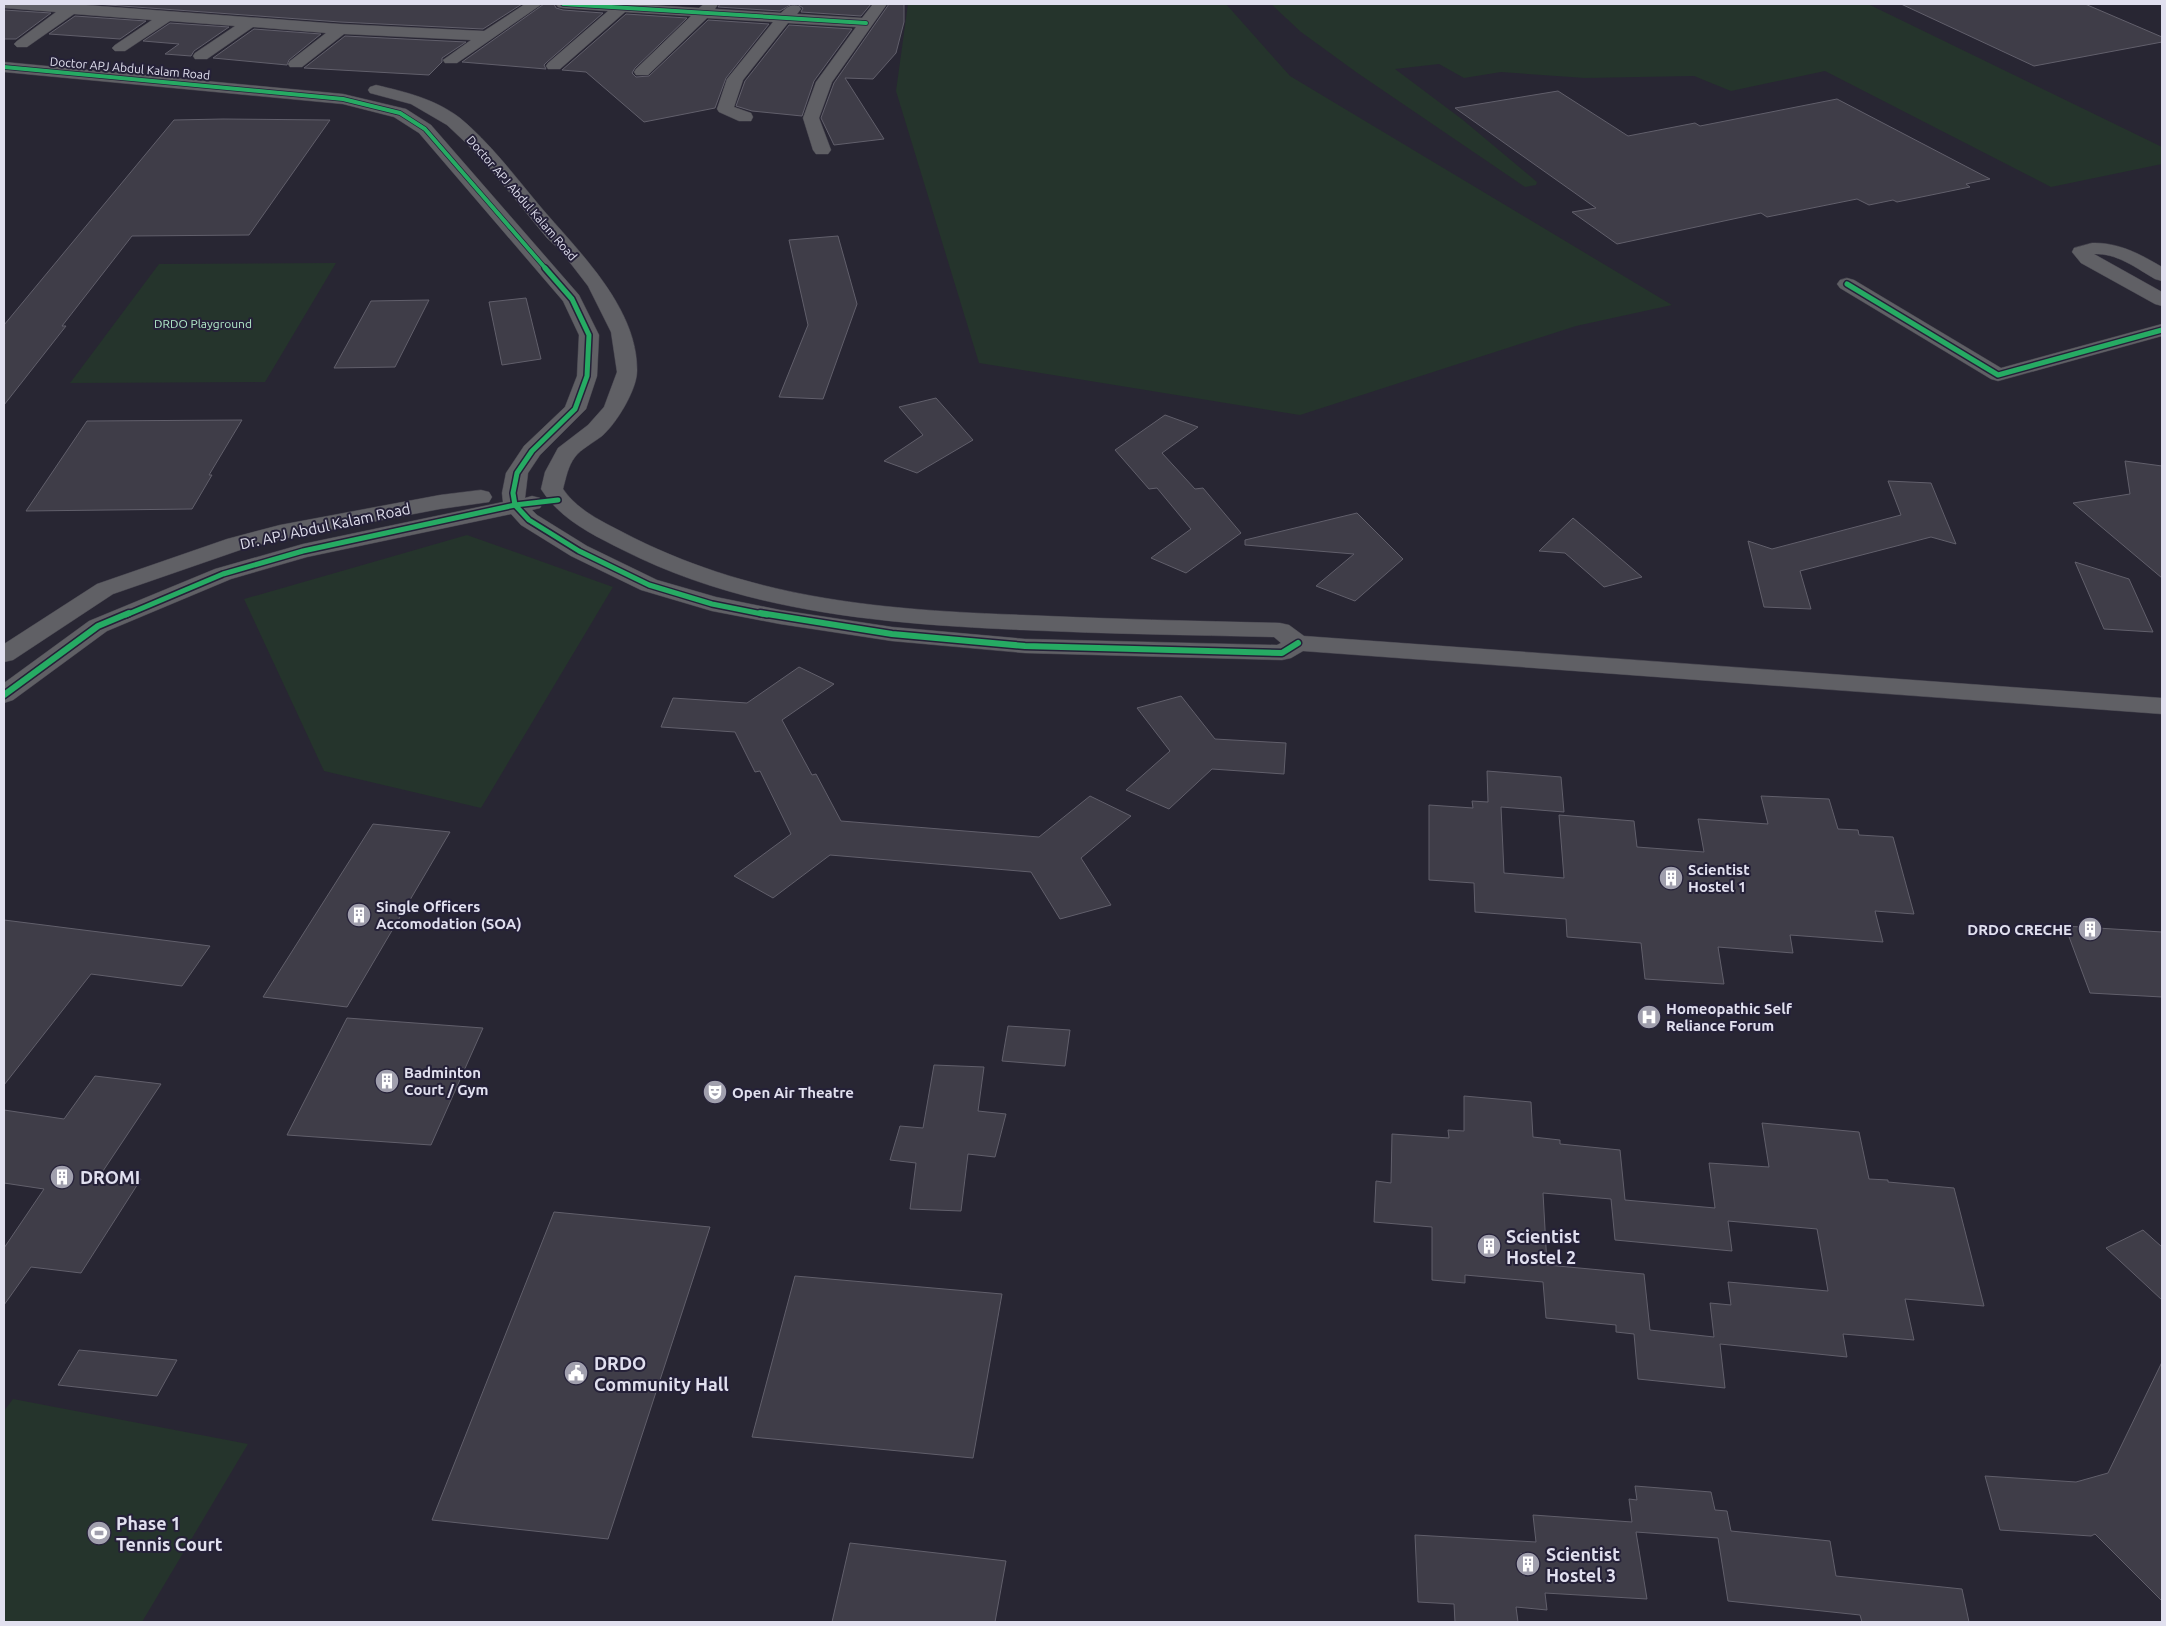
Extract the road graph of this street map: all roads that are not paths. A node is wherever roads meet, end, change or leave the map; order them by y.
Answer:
1 (4, 4) edge
2 (535, 4) edge
3 (563, 4) edge
4 (799, 4) edge
5 (880, 4) edge
6 (624, 6) edge
7 (72, 8) junction
8 (708, 9) edge
9 (167, 16) junction
10 (783, 19) junction
11 (249, 23) junction
12 (866, 23) junction
13 (340, 29) junction
14 (487, 36) junction
15 (22, 44) dead end
16 (120, 48) dead end
17 (201, 56) dead end
18 (4, 57) edge
19 (451, 60) dead end
20 (296, 64) dead end
21 (554, 66) dead end
22 (4, 67) edge
23 (642, 72) dead end
24 (745, 117) dead end
25 (822, 150) dead end
26 (2162, 275) edge
27 (1847, 284) dead end
28 (2162, 300) edge
29 (2162, 330) edge
30 (555, 494) junction
31 (514, 499) junction
32 (1147, 638) junction
33 (4, 655) edge
34 (4, 695) edge
35 (2162, 706) edge

1 - 7 street
2 - 14 street
3 - 6 street
4 - 10 street
5 - 12 street
6 - 8 street
6 - 21 street
7 - 9 street
7 - 15 street
8 - 10 street
8 - 23 street
9 - 11 street
9 - 16 street
10 - 12 street
10 - 24 street
11 - 13 street
11 - 17 street
12 - 25 street
13 - 14 street
13 - 20 street
14 - 19 street
18 - 30 street, Doctor APJ Abdul Kalam Road
22 - 31 street
26 - 28 street
27 - 29 street
30 - 31 street
30 - 32 street
31 - 32 street
31 - 33 street, Dr. APJ Abdul Kalam Road
31 - 34 street
32 - 35 street

